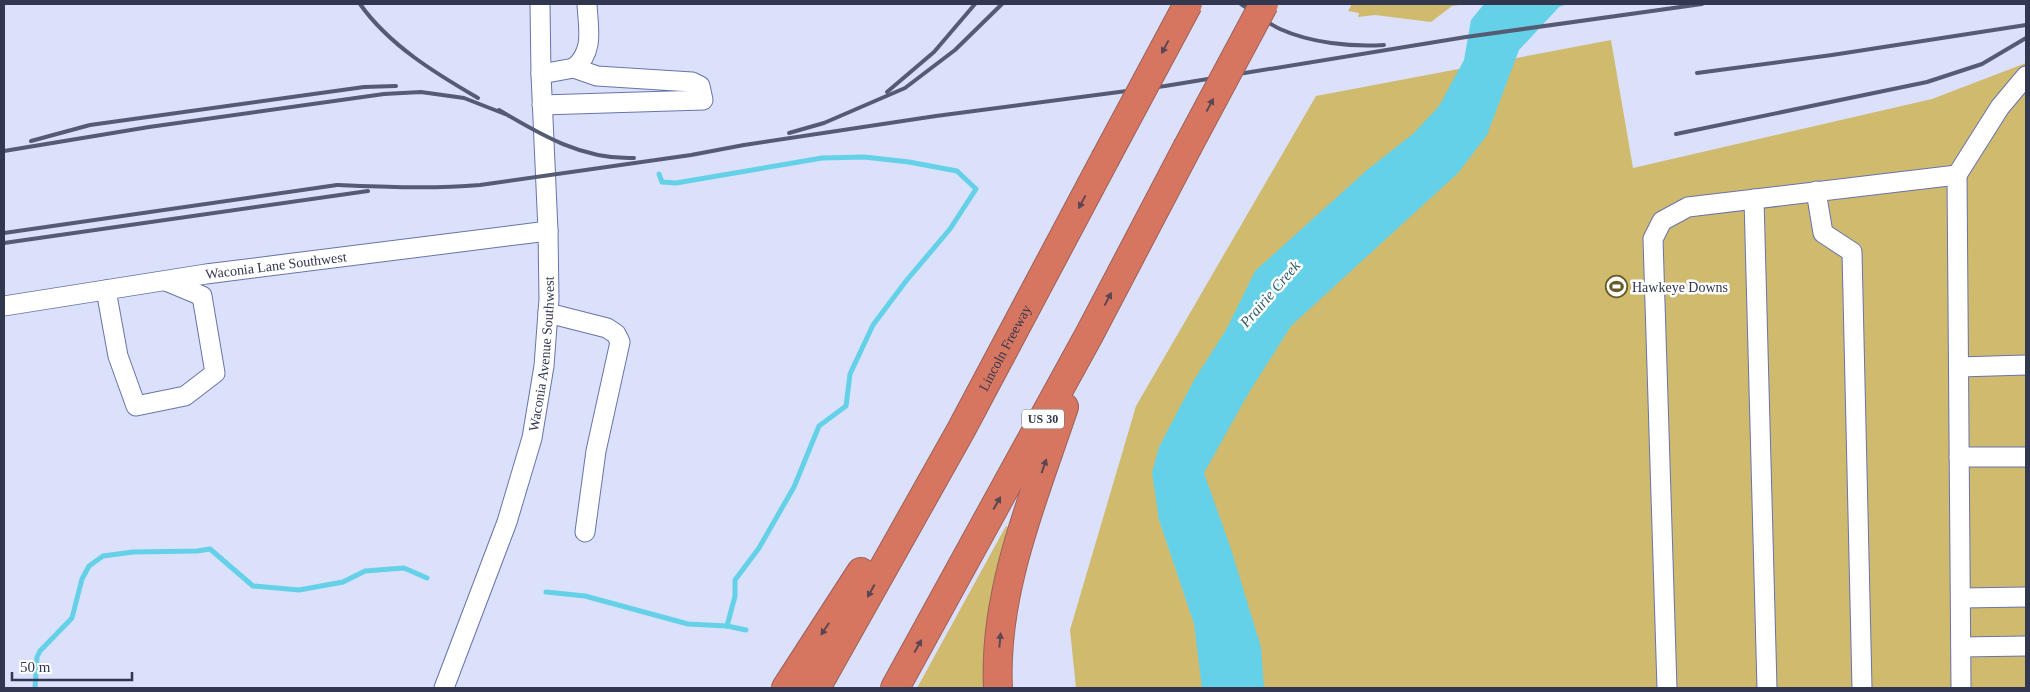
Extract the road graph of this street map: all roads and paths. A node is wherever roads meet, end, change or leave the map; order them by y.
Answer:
1 (540, 4) edge
2 (587, 4) edge
3 (1188, 4) edge
4 (1264, 4) edge
5 (574, 68) junction
6 (540, 74) junction
7 (2023, 87) edge
8 (542, 105) junction
9 (1957, 175) junction
10 (1816, 191) junction
11 (1754, 199) junction
12 (548, 230) junction
13 (164, 281) junction
14 (106, 290) junction
15 (4, 306) edge
16 (548, 313) junction
17 (1090, 334) junction
18 (2026, 366) edge
19 (1958, 367) junction
20 (961, 430) junction
21 (1959, 457) junction
22 (2026, 457) edge
23 (586, 532) dead end
24 (2026, 597) edge
25 (1961, 598) junction
26 (2026, 646) edge
27 (1961, 647) junction
28 (444, 688) edge
29 (786, 688) edge
30 (816, 688) edge
31 (895, 688) edge
32 (998, 688) edge
33 (1667, 688) edge
34 (1767, 688) edge
35 (1862, 688) edge
36 (1961, 688) edge

1 - 6 street, Waconia Avenue Southwest
2 - 5 street
3 -> 20 highway, Lincoln Freeway, bridge
17 -> 4 highway, US 30, bridge
5 - 6 street
5 - 8 street
6 - 8 street, Waconia Avenue Southwest
7 - 9 street
8 - 12 street, Waconia Avenue Southwest
9 - 10 street
9 - 19 street
10 - 11 street
10 - 35 street
11 - 33 street
11 - 34 street
12 - 13 street, Waconia Lane Southwest
12 - 16 street, Waconia Avenue Southwest
13 - 14 street, Waconia Lane Southwest
13 - 14 street
14 - 15 street, Waconia Lane Southwest
16 - 23 street
16 - 28 street, Waconia Avenue Southwest
31 -> 17 highway, US 30
32 -> 17 highway
18 - 19 street
19 - 21 street
20 -> 29 highway
20 -> 30 highway, Lincoln Freeway
21 - 22 street
21 - 25 street
24 - 25 street
25 - 27 street
26 - 27 street
27 - 36 street

